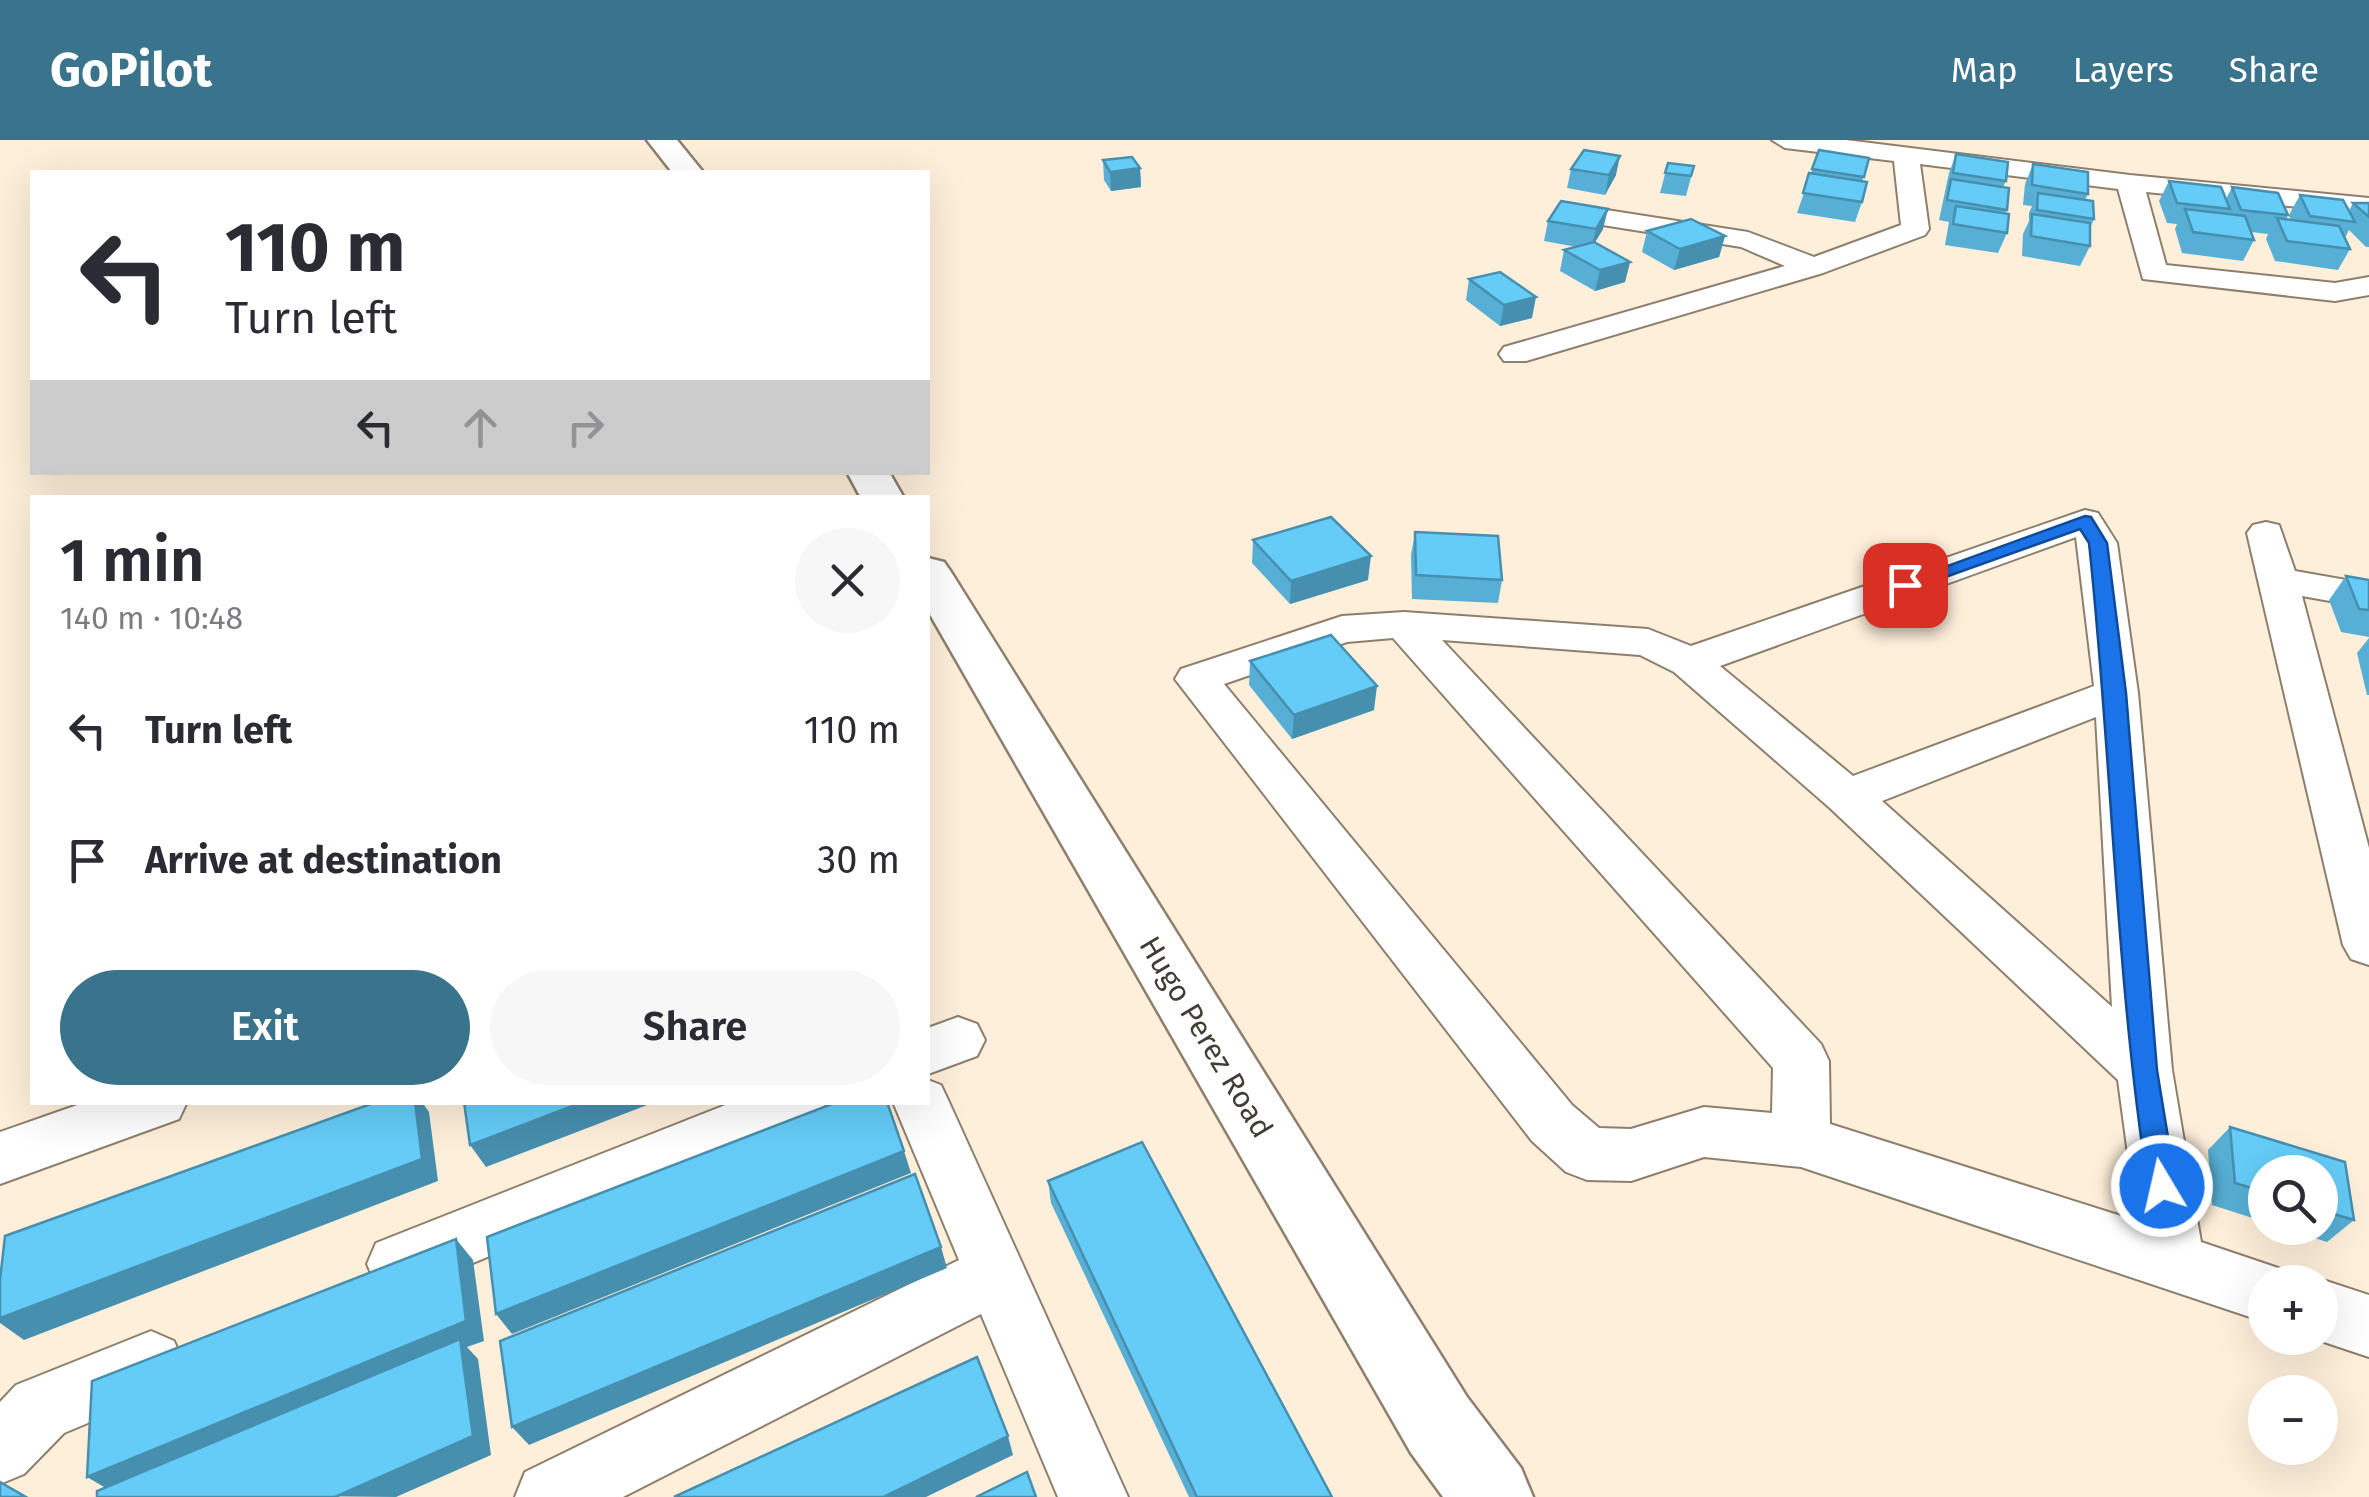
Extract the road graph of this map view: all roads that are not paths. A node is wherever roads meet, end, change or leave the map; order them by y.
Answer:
1 (662, 140) edge
2 (1785, 140) edge
3 (1913, 148) edge
4 (686, 170) edge
5 (2130, 183) junction
6 (2369, 189) edge
7 (2369, 206) edge
8 (1600, 217) edge
9 (1813, 267) junction
10 (2369, 286) edge
11 (1515, 354) dead end
12 (2266, 533) dead end
13 (930, 575) edge
14 (2278, 580) junction
15 (2369, 596) edge
16 (1404, 625) junction
17 (1689, 662) junction
18 (2116, 693) junction
19 (1847, 796) junction
20 (2362, 889) edge
21 (2369, 945) edge
22 (2144, 1070) junction
23 (151, 1105) edge
24 (791, 1105) edge
25 (922, 1105) edge
26 (1802, 1142) junction
27 (0, 1158) edge
28 (2174, 1262) junction
29 (996, 1274) junction
30 (354, 1282) edge
31 (2248, 1286) edge
32 (2338, 1316) edge
33 (2369, 1326) edge
34 (206, 1342) edge
35 (0, 1450) edge
36 (550, 1497) edge
37 (1093, 1497) edge
38 (1492, 1497) edge

1 - 4 street
2 - 3 street
3 - 5 street
3 - 6 street
3 - 9 street
5 - 7 street
5 - 10 street
8 - 9 street
9 - 11 street
12 - 14 street
13 - 38 street, Hugo Perez Road
14 - 15 street
14 - 20 street
16 - 17 street
16 - 26 street
16 - 26 street
17 - 18 street
17 - 19 street
18 - 19 street
18 - 22 street
19 - 22 street
20 - 21 street
22 - 28 street
23 - 27 street
24 - 30 street
25 - 29 street
26 - 28 street
28 - 31 street
29 - 36 street
29 - 37 street
32 - 33 street
34 - 35 street

